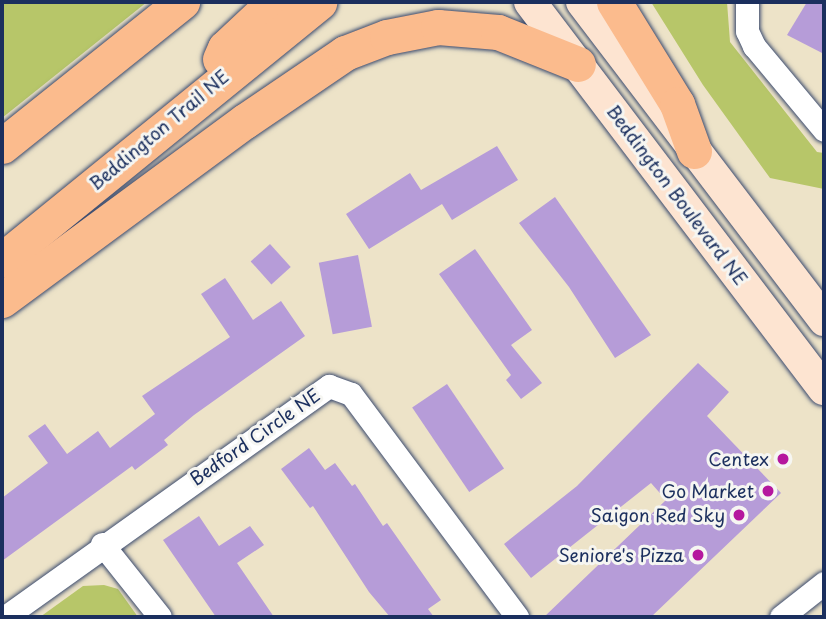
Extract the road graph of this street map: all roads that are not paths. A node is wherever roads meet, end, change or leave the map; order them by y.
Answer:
1 (183, 2) edge
2 (274, 2) edge
3 (319, 2) edge
4 (530, 2) edge
5 (582, 2) edge
6 (614, 2) edge
7 (747, 2) edge
8 (578, 64) junction
9 (208, 88) junction
10 (824, 130) edge
11 (2, 146) edge
12 (694, 151) junction
13 (2, 260) edge
14 (2, 300) edge
15 (824, 320) edge
16 (824, 389) edge
17 (102, 544) junction
18 (824, 583) edge
19 (5, 617) edge
20 (160, 617) edge
21 (517, 617) edge
22 (781, 617) edge

1 - 11 main road
2 - 9 main road
3 - 9 main road, Beddington Trail NE
4 - 8 main road, Beddington Boulevard NE
5 - 12 main road
6 - 12 main road
7 - 10 street
8 - 14 main road
8 - 16 main road, Beddington Boulevard NE
9 - 13 main road, Beddington Trail NE
12 - 15 main road
17 - 19 street, Bedford Circle NE
17 - 20 street
17 - 21 street, Bedford Circle NE
18 - 22 street

